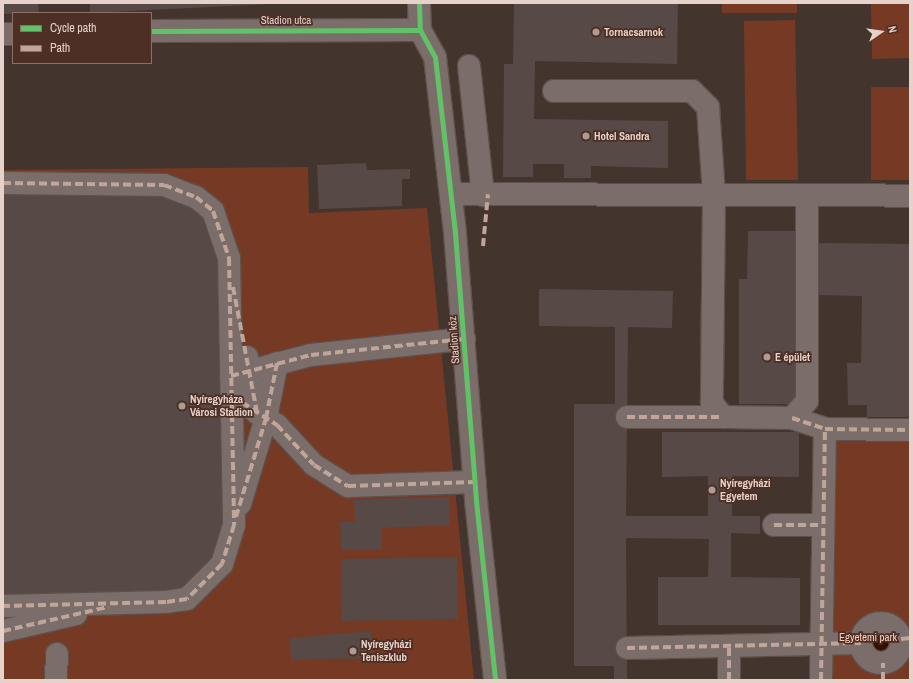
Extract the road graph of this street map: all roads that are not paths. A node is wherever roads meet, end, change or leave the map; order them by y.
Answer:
1 (419, 3) edge
2 (420, 30) junction
3 (152, 31) edge
4 (468, 66) dead end
5 (554, 91) dead end
6 (3, 183) edge
7 (451, 194) junction
8 (483, 194) junction
9 (807, 195) junction
10 (714, 196) junction
11 (910, 196) edge
12 (230, 267) junction
13 (464, 338) junction
14 (277, 364) junction
15 (232, 386) junction
16 (261, 416) junction
17 (627, 417) dead end
18 (722, 417) junction
19 (792, 418) junction
20 (825, 429) junction
21 (910, 430) edge
22 (474, 482) junction
23 (234, 525) junction
24 (774, 525) dead end
25 (822, 525) junction
26 (125, 604) junction
27 (3, 606) edge
28 (3, 631) edge
29 (906, 639) edge
30 (861, 642) junction
31 (822, 644) junction
32 (730, 646) junction
33 (627, 648) dead end
34 (57, 654) dead end
35 (883, 672) edge
36 (56, 680) edge
37 (495, 680) edge
38 (729, 680) edge
39 (821, 680) edge

1 - 2 street, Stadion köz
2 - 3 street, Stadion utca
2 - 7 street, Stadion köz
4 - 8 street
5 - 10 street
6 - 12 street
7 - 8 street
7 - 13 street, Stadion köz
8 - 10 street
9 - 10 street
9 - 11 street
9 - 19 street
10 - 18 street
12 - 15 street
12 - 16 street
13 - 14 street
13 - 22 street, Stadion köz
14 - 15 street
14 - 16 street
15 - 16 street
15 - 23 street
16 - 22 street
16 - 23 street
17 - 18 street
18 - 19 street
19 - 20 street
20 - 21 street
20 - 25 street
22 - 37 street, Stadion köz
23 - 26 street
24 - 25 street
25 - 31 street
26 - 27 street
26 - 28 street
29 - 30 street
29 - 35 street
30 - 31 street
30 - 35 street
31 - 32 street
31 - 39 street
32 - 33 street
32 - 38 street
34 - 36 street

